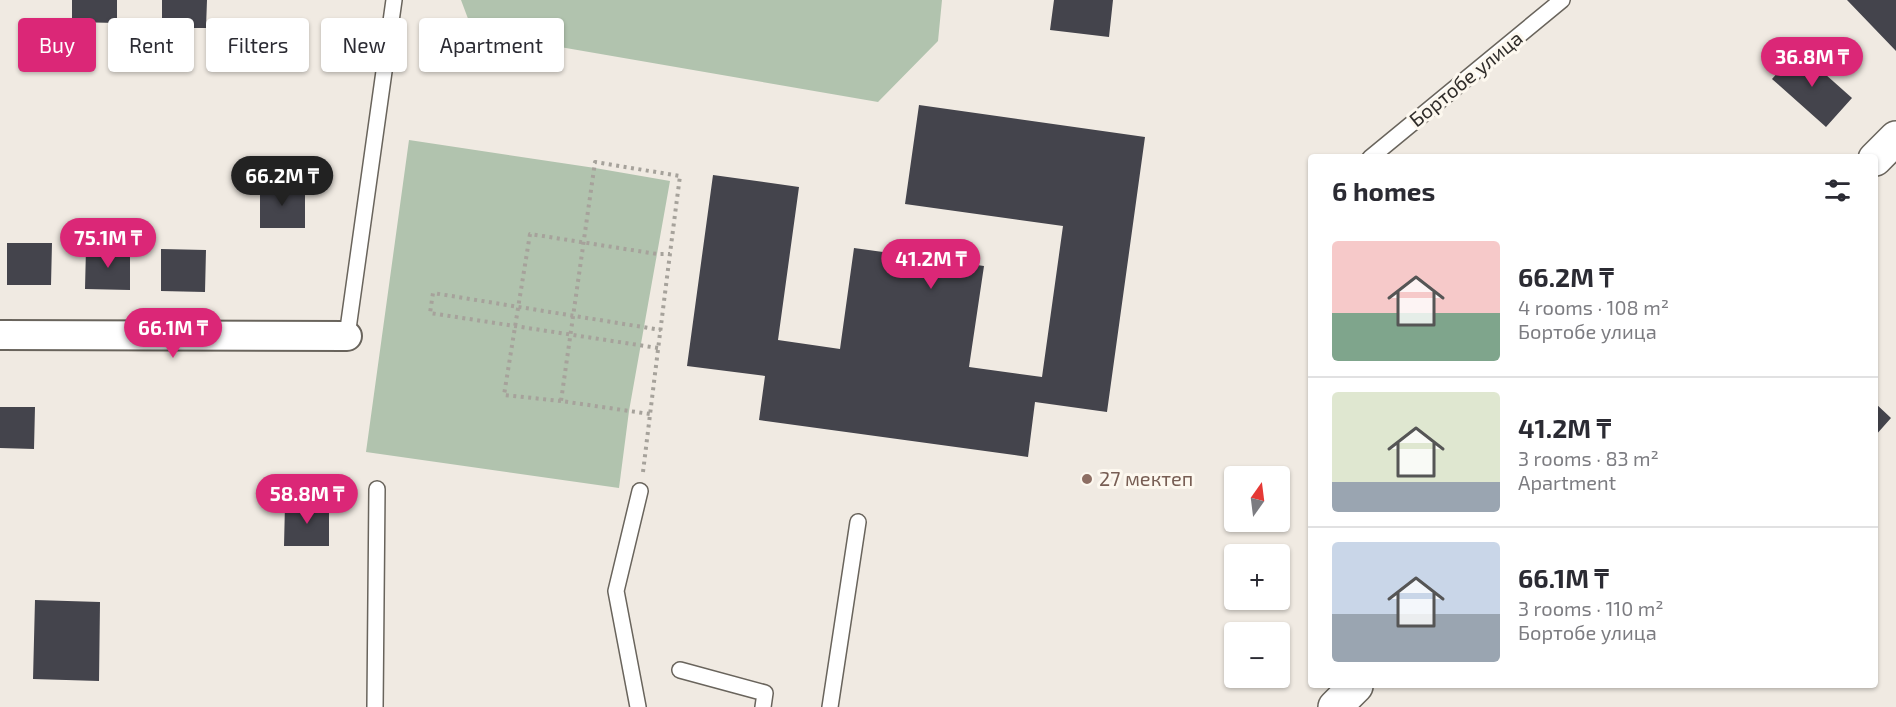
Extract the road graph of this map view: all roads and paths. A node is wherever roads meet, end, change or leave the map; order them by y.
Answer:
1 (394, 0) edge
2 (1562, 0) edge
3 (1896, 138) edge
4 (1375, 154) edge
5 (1878, 156) edge
6 (584, 242) junction
7 (670, 254) junction
8 (518, 307) junction
9 (574, 315) junction
10 (515, 326) junction
11 (661, 330) junction
12 (571, 334) junction
13 (0, 335) edge
14 (347, 336) joint
15 (658, 348) junction
16 (561, 401) junction
17 (650, 414) junction
18 (377, 489) dead end
19 (640, 491) joint
20 (858, 522) dead end
21 (680, 669) dead end
22 (1354, 688) edge
23 (375, 707) edge
24 (638, 707) edge
25 (763, 707) edge
26 (830, 707) edge
27 (1335, 707) edge

1 - 14 lane
2 - 4 lane, Бортобе улица
3 - 5 main road
6 - 7 path
6 - 7 path
6 - 8 path
6 - 9 path
7 - 11 path
8 - 9 path
8 - 10 path
8 - 10 path
9 - 11 path
9 - 12 path
10 - 12 path
10 - 16 path
11 - 15 path
12 - 15 path
12 - 16 path
13 - 14 street
15 - 17 path
16 - 17 path
17 - 19 path
18 - 23 lane
19 - 24 lane
20 - 26 lane
21 - 25 lane
22 - 27 main road

